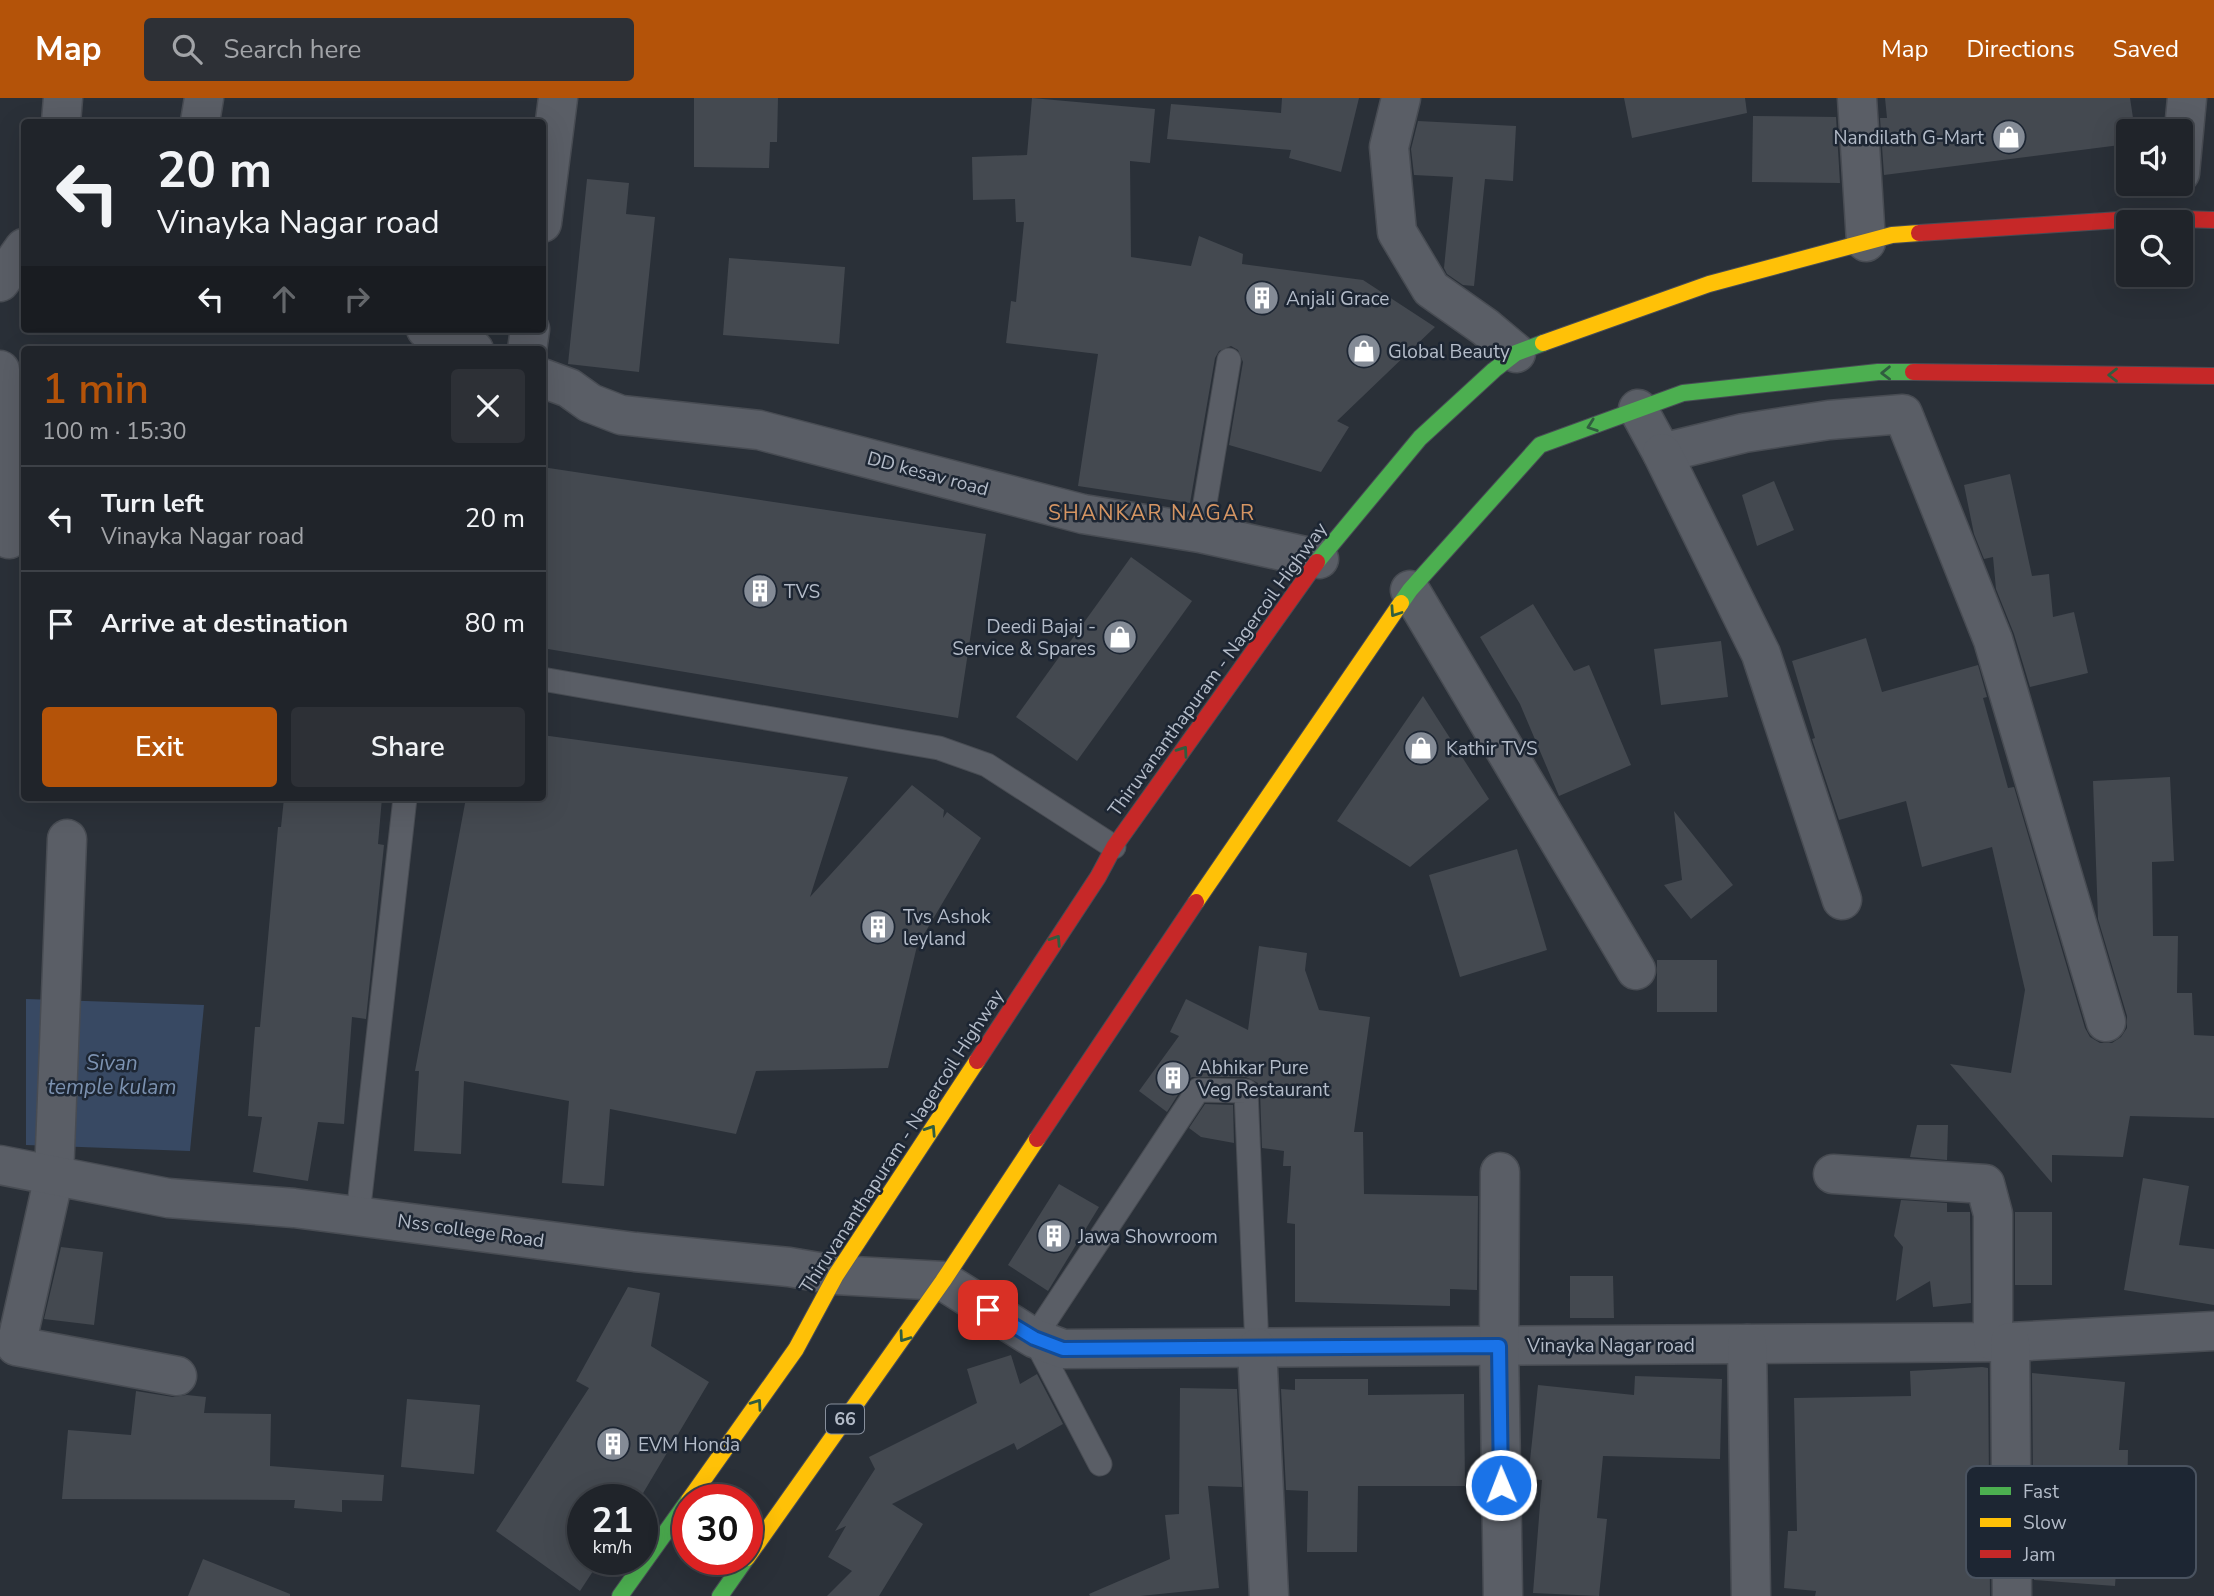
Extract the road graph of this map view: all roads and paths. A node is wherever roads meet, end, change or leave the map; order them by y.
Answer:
1 (63, 98) edge
2 (204, 98) edge
3 (558, 98) edge
4 (1401, 98) edge
5 (1857, 98) edge
6 (2187, 98) edge
7 (61, 119) edge
8 (200, 119) edge
9 (2185, 119) edge
10 (546, 192) edge
11 (2169, 207) edge
12 (2214, 220) edge
13 (1866, 242) junction
14 (21, 252) edge
15 (0, 282) edge
16 (435, 333) edge
17 (465, 346) edge
18 (1516, 353) junction
19 (1229, 360) dead end
20 (0, 370) edge
21 (2214, 376) edge
22 (546, 379) edge
23 (1638, 409) junction
24 (1662, 453) junction
25 (1200, 533) junction
26 (9, 539) dead end
27 (1319, 559) junction
28 (1410, 590) junction
29 (546, 680) edge
30 (405, 801) edge
31 (67, 839) dead end
32 (1114, 847) junction
33 (1842, 900) dead end
34 (1636, 971) dead end
35 (2106, 1022) dead end
36 (0, 1165) edge
37 (1500, 1172) dead end
38 (1833, 1174) dead end
39 (54, 1176) junction
40 (358, 1215) junction
41 (836, 1275) junction
42 (943, 1281) junction
43 (2214, 1331) edge
44 (1034, 1338) junction
45 (2002, 1342) junction
46 (1747, 1344) junction
47 (1499, 1346) junction
48 (1257, 1348) junction
49 (177, 1376) dead end
50 (1100, 1464) dead end
51 (2007, 1466) edge
52 (699, 1484) edge
53 (672, 1523) edge
54 (763, 1535) edge
55 (735, 1575) edge
56 (2011, 1578) edge
57 (620, 1596) edge
58 (720, 1596) edge
59 (1269, 1596) edge
60 (1503, 1596) edge
61 (1751, 1596) edge
62 (2012, 1596) edge

1 - 7 street
2 - 8 street
3 - 10 street
4 - 18 street
5 - 13 street
6 - 9 street
11 - 12 main road, Thiruvananthapuram - Nagercoil Highway
11 - 13 main road, Thiruvananthapuram - Nagercoil Highway
13 - 18 main road, Thiruvananthapuram - Nagercoil Highway
14 - 15 street
16 - 17 street
18 - 27 main road, Thiruvananthapuram - Nagercoil Highway
19 - 25 lane
20 - 26 street
21 -> 23 main road
22 - 25 street, DD kesav road
23 - 24 street
23 -> 28 main road
24 - 33 street
24 - 35 street
25 - 27 street, DD kesav road
32 -> 27 main road, Thiruvananthapuram - Nagercoil Highway
28 - 34 street
28 -> 42 main road
29 - 32 lane
30 - 40 lane
31 - 39 street
41 -> 32 main road, Thiruvananthapuram - Nagercoil Highway
36 - 39 street, Nss college Road
37 - 47 street
38 - 45 street
39 - 40 street, Nss college Road
39 - 49 street
40 - 41 street, Nss college Road
41 - 42 street, Nss college Road
52 -> 41 main road, Thiruvananthapuram - Nagercoil Highway
42 - 44 street, Vinayka Nagar road
42 -> 54 main road, 66
43 - 45 street, Vinayka Nagar road
44 - 48 street, Vinayka Nagar road
44 - 48 lane
44 - 50 lane
45 - 46 street, Vinayka Nagar road
45 - 51 street
46 - 47 street, Vinayka Nagar road
46 - 61 street
47 - 48 street, Vinayka Nagar road
47 - 60 street
48 - 59 street
53 - 57 main road, Thiruvananthapuram - Nagercoil Highway
55 - 58 main road, 66
56 - 62 street

